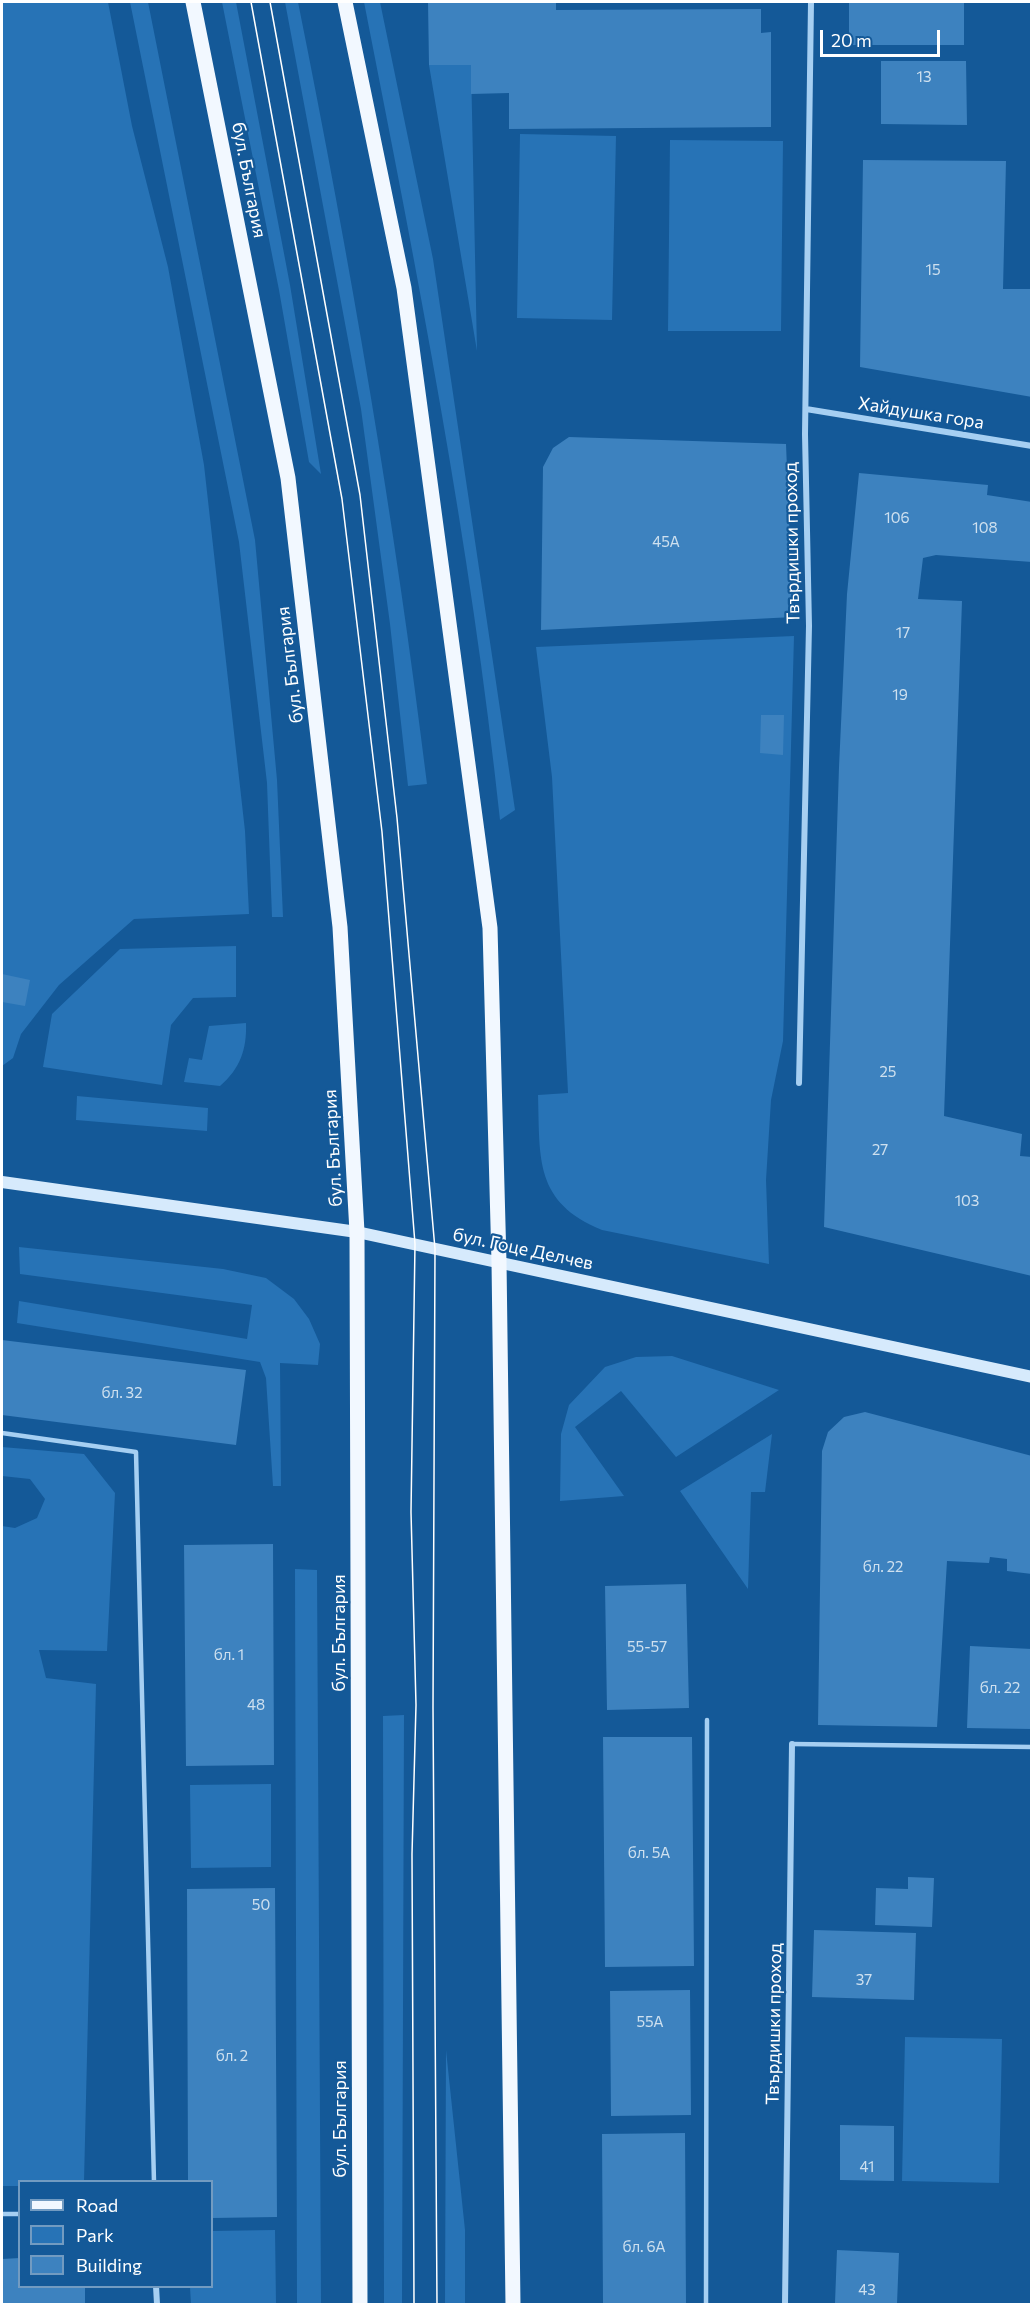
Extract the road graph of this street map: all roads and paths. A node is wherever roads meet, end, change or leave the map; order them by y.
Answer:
1 (193, 2) edge
2 (345, 2) edge
3 (811, 2) edge
4 (806, 409) junction
5 (1032, 446) edge
6 (799, 1083) dead end
7 (2, 1182) edge
8 (357, 1232) junction
9 (499, 1262) junction
10 (1032, 1377) edge
11 (2, 1433) edge
12 (707, 1720) dead end
13 (792, 1744) joint
14 (1032, 1747) edge
15 (154, 2180) edge
16 (2, 2214) edge
17 (18, 2214) edge
18 (156, 2288) edge
19 (157, 2304) edge
20 (360, 2304) edge
21 (513, 2304) edge
22 (706, 2304) edge
23 (785, 2304) edge

1 - 8 main road, бул. България
2 - 9 main road
3 - 4 street, Твърдишки проход
4 - 5 street, Хайдушка гора
4 - 6 street, Твърдишки проход
7 - 8 street, бул. Гоце Делчев
8 - 9 street, бул. Гоце Делчев
8 - 20 main road, бул. България
9 - 10 street, бул. Гоце Делчев
9 - 21 main road
11 - 15 lane
12 - 22 lane
13 - 14 lane
13 - 23 street, Твърдишки проход
16 - 17 lane
18 - 19 street

